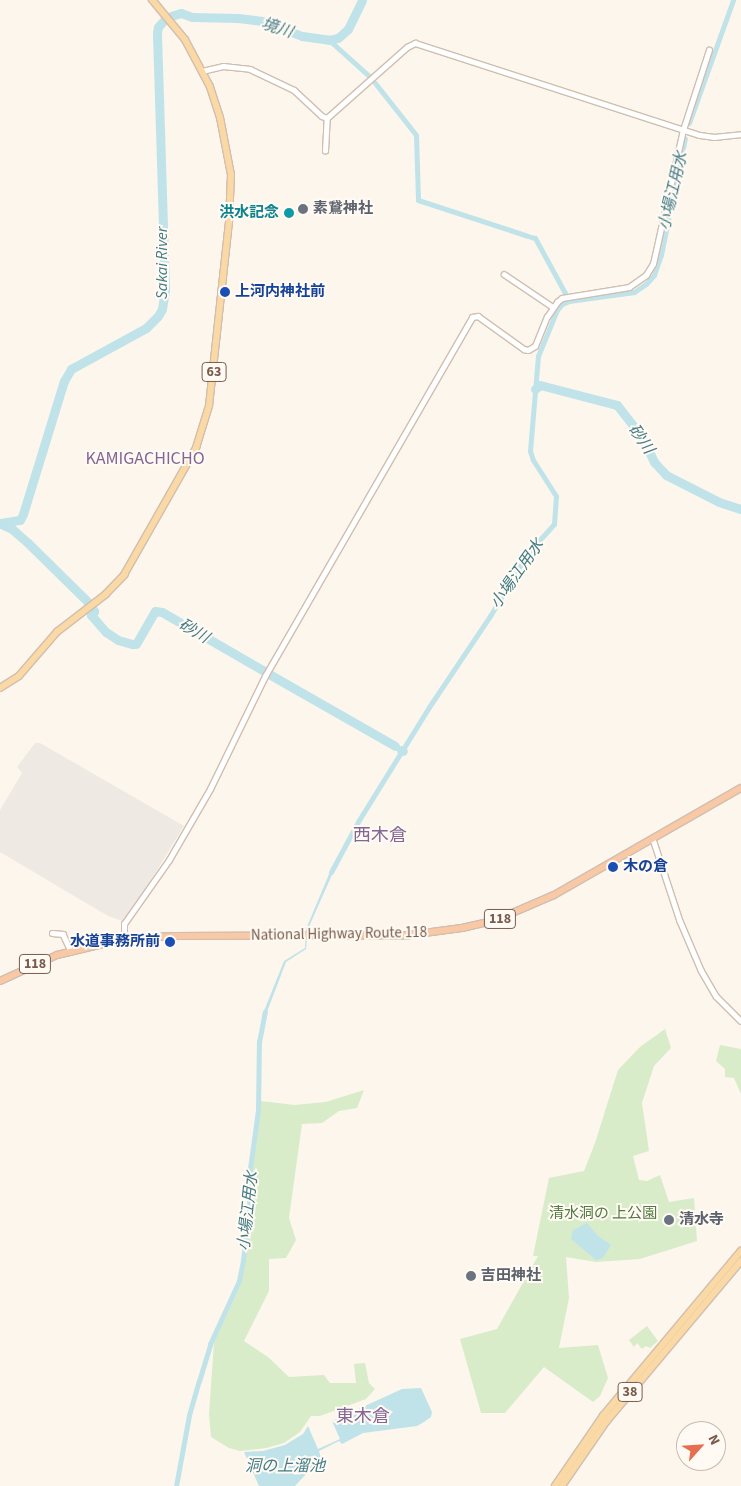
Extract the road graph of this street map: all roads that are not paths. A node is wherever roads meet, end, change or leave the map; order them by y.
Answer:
1 (152, 0) edge
2 (709, 50) dead end
3 (202, 71) junction
4 (328, 118) junction
5 (683, 130) junction
6 (741, 134) edge
7 (325, 152) dead end
8 (504, 274) dead end
9 (553, 307) junction
10 (0, 688) edge
11 (741, 788) edge
12 (653, 839) junction
13 (52, 933) dead end
14 (124, 939) junction
15 (71, 951) junction
16 (0, 981) edge
17 (741, 1021) edge
18 (741, 1251) edge
19 (741, 1261) edge
20 (555, 1486) edge
21 (562, 1486) edge

1 - 3 main road, 63
2 - 5 street
3 - 4 street
3 - 10 main road, 63
4 - 5 street
4 - 7 street
5 - 6 street
5 - 9 street
8 - 9 street
9 - 14 street
11 - 12 highway, National Highway Route 118 / 118
12 - 14 highway, National Highway Route 118 / 118
12 - 17 street
13 - 15 street
14 - 15 highway, National Highway Route 118 / 118
15 - 16 highway, National Highway Route 118 / 118
18 - 20 main road, 38
19 - 21 main road, 38

